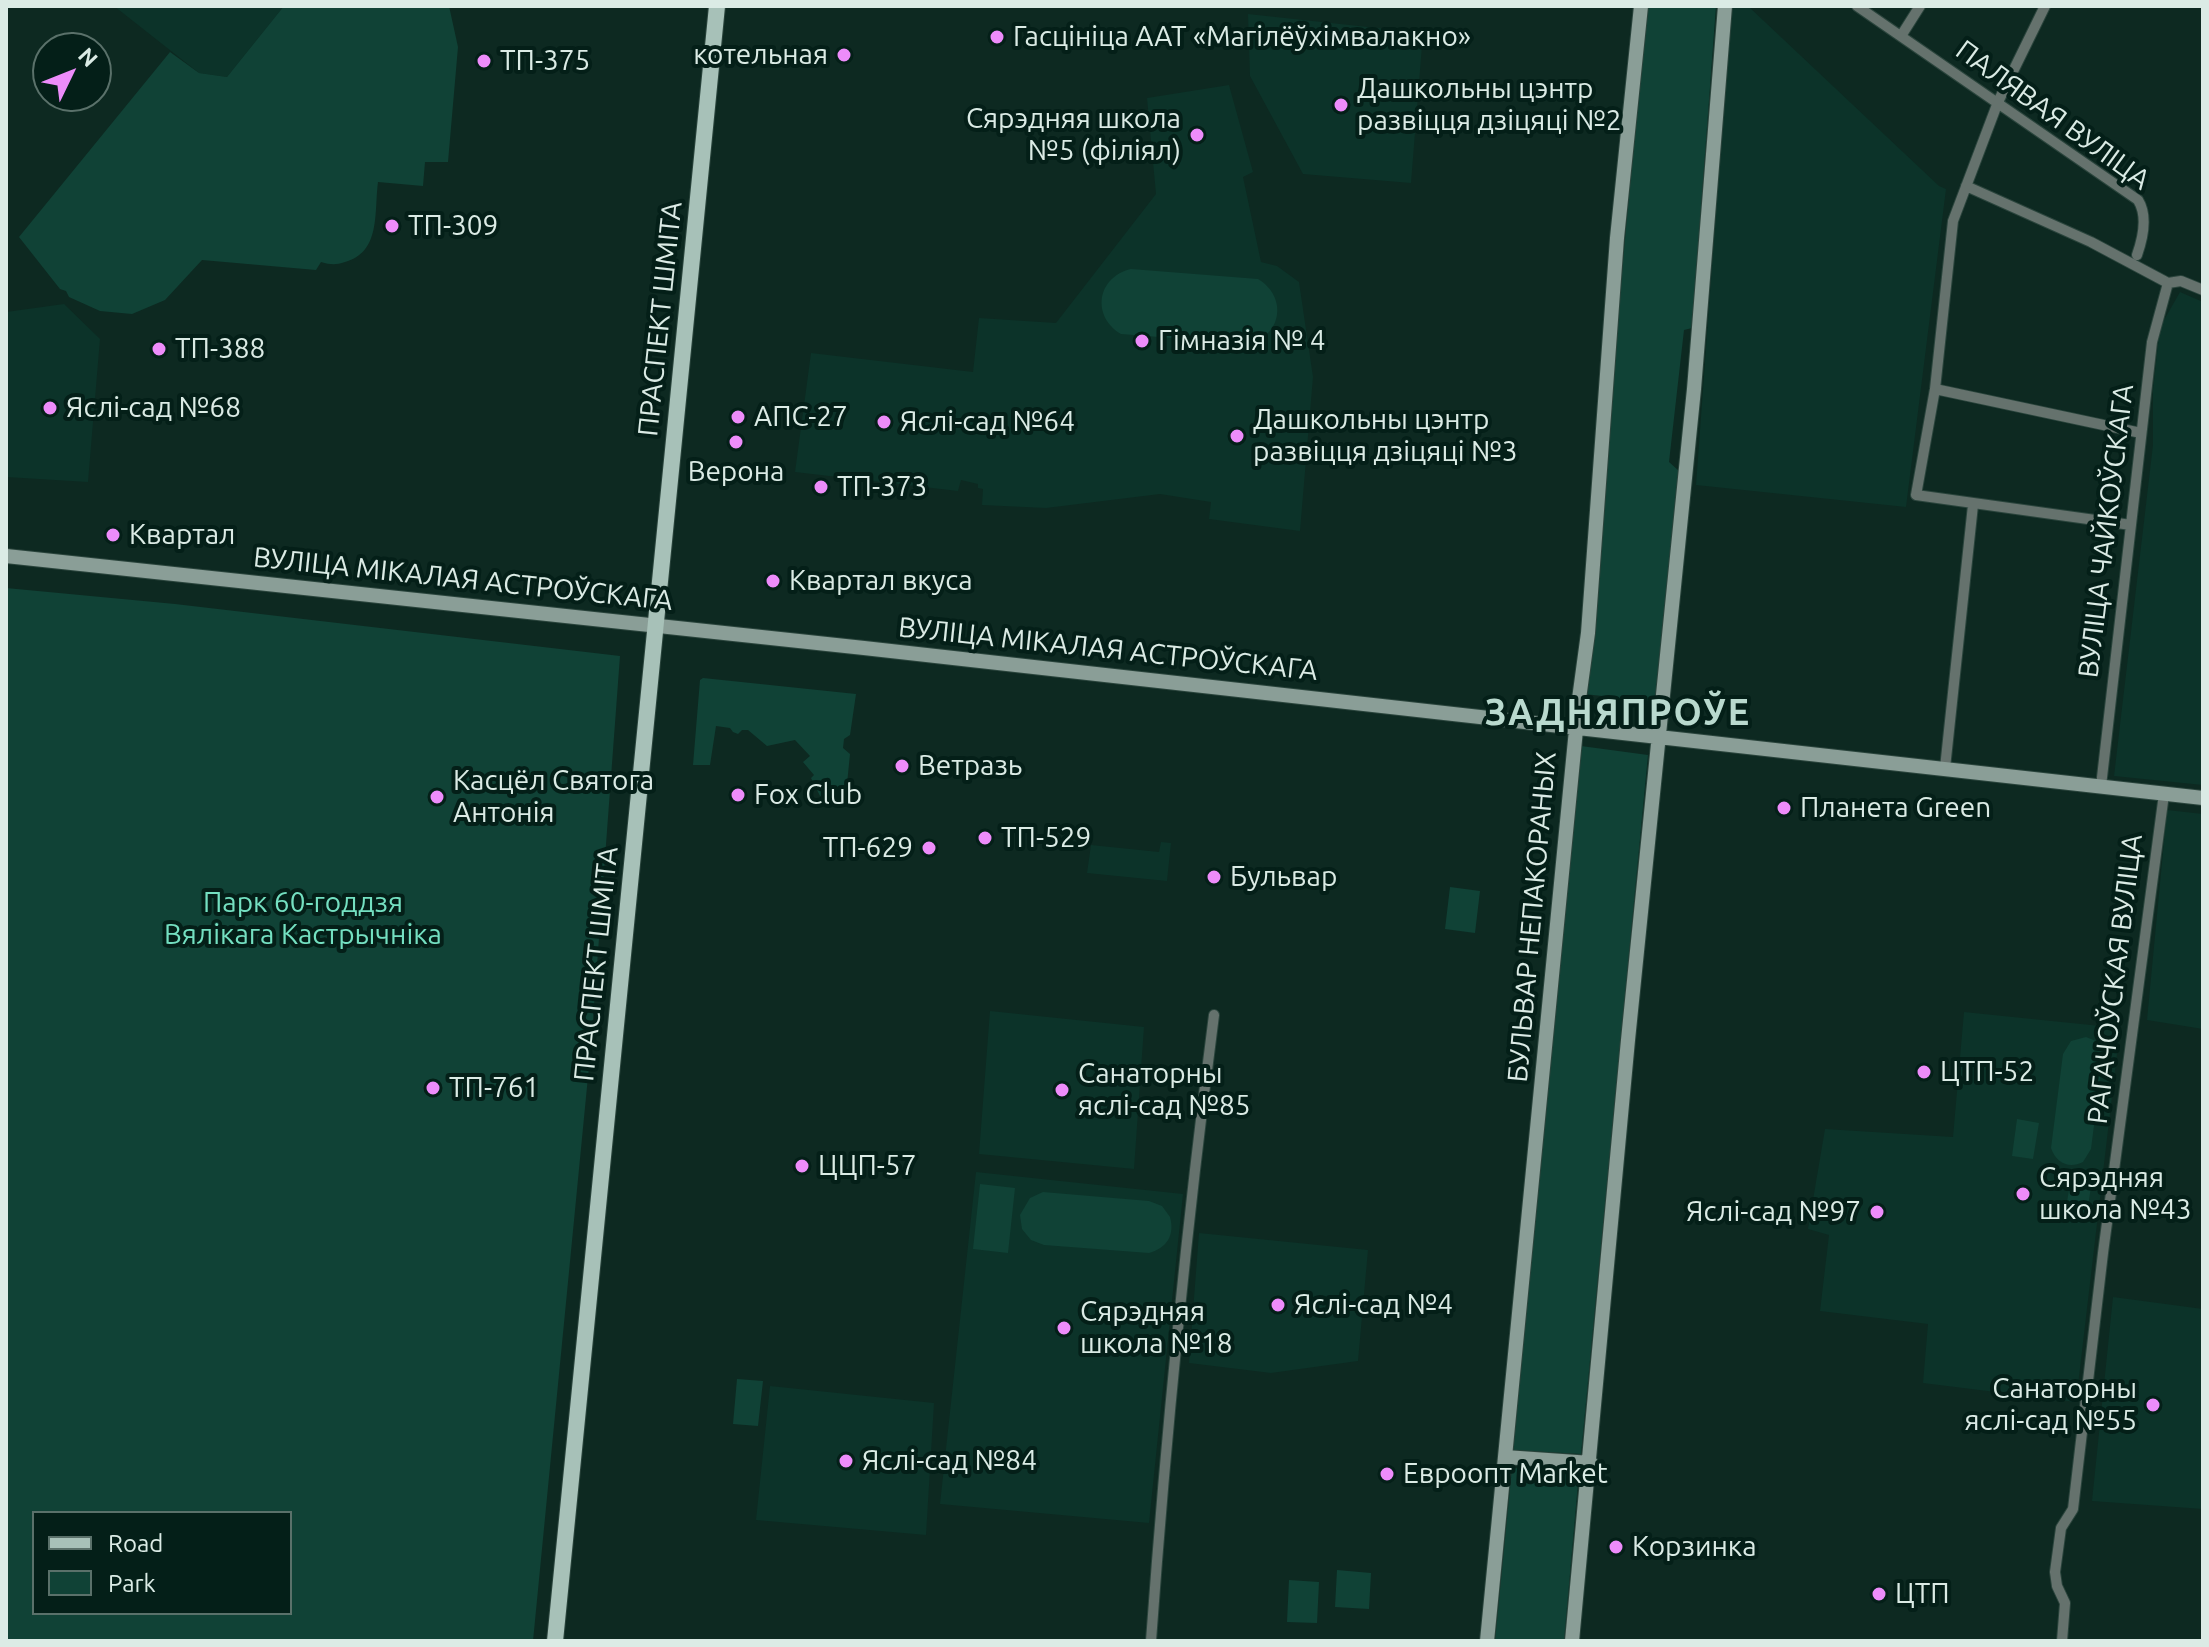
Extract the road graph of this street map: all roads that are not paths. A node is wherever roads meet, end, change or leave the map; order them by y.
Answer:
1 (717, 6) edge
2 (1641, 6) edge
3 (1725, 6) edge
4 (1857, 6) edge
5 (1920, 6) edge
6 (2045, 6) edge
7 (1901, 36) junction
8 (1998, 102) junction
9 (1966, 186) junction
10 (2137, 255) dead end
11 (2168, 283) junction
12 (2203, 290) edge
13 (1935, 389) junction
14 (2141, 433) junction
15 (1973, 505) junction
16 (2131, 525) junction
17 (6, 556) edge
18 (656, 626) junction
19 (1576, 727) junction
20 (1660, 736) junction
21 (1945, 768) junction
22 (2101, 786) junction
23 (2164, 794) junction
24 (2203, 798) edge
25 (1214, 1015) dead end
26 (1505, 1457) junction
27 (1591, 1463) junction
28 (555, 1641) edge
29 (1151, 1641) edge
30 (1487, 1641) edge
31 (1572, 1641) edge
32 (2062, 1641) edge

1 - 18 main road, ПРАСПЕКТ ШМІТА
2 - 19 main road, БУЛЬВАР НЕПАКОРАНЫХ
3 - 20 main road
4 - 7 street, ПАЛЯВАЯ ВУЛІЦА
5 - 7 street
6 - 8 street
7 - 8 street, ПАЛЯВАЯ ВУЛІЦА
8 - 9 street
8 - 10 street, ПАЛЯВАЯ ВУЛІЦА
9 - 11 street
9 - 13 street
11 - 12 street
11 - 14 street, ВУЛІЦА ЧАЙКОЎСКАГА
13 - 14 street
13 - 15 street
14 - 16 street, ВУЛІЦА ЧАЙКОЎСКАГА
15 - 16 street
15 - 21 street
16 - 22 street, ВУЛІЦА ЧАЙКОЎСКАГА
17 - 18 main road, ВУЛІЦА МІКАЛАЯ АСТРОЎСКАГА
18 - 19 main road, ВУЛІЦА МІКАЛАЯ АСТРОЎСКАГА
18 - 28 main road, ПРАСПЕКТ ШМІТА
19 - 20 main road, ВУЛІЦА МІКАЛАЯ АСТРОЎСКАГА
19 - 26 main road, БУЛЬВАР НЕПАКОРАНЫХ
20 - 21 main road, ВУЛІЦА МІКАЛАЯ АСТРОЎСКАГА
20 - 27 main road
21 - 22 main road, ВУЛІЦА МІКАЛАЯ АСТРОЎСКАГА
22 - 23 main road, ВУЛІЦА МІКАЛАЯ АСТРОЎСКАГА
23 - 24 main road, ВУЛІЦА МІКАЛАЯ АСТРОЎСКАГА
23 - 32 street, РАГАЧОЎСКАЯ ВУЛІЦА
25 - 29 street
26 - 27 main road
26 - 30 main road, БУЛЬВАР НЕПАКОРАНЫХ
27 - 31 main road

